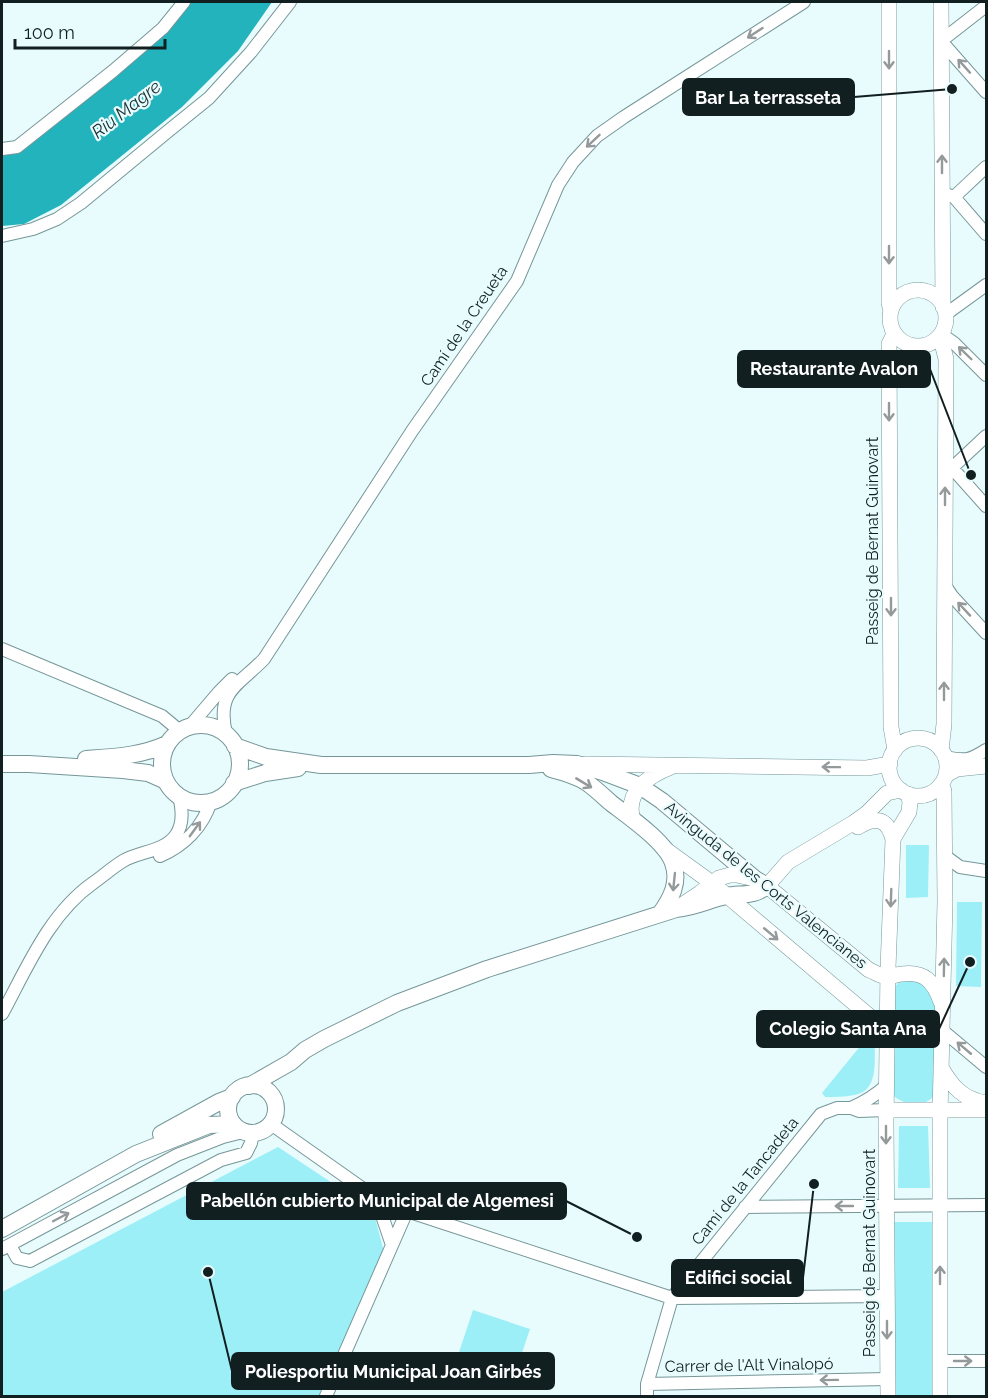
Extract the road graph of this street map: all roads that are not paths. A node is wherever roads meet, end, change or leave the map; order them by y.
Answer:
1 (184, 2) edge
2 (290, 2) edge
3 (804, 2) edge
4 (889, 2) edge
5 (941, 2) edge
6 (987, 6) edge
7 (941, 41) junction
8 (987, 92) edge
9 (2, 149) edge
10 (987, 167) edge
11 (948, 195) junction
12 (987, 234) edge
13 (2, 236) edge
14 (987, 285) edge
15 (945, 310) junction
16 (891, 311) junction
17 (894, 334) junction
18 (941, 334) junction
19 (987, 375) edge
20 (987, 436) edge
21 (949, 464) junction
22 (987, 506) edge
23 (944, 584) junction
24 (987, 633) edge
25 (272, 646) junction
26 (2, 649) edge
27 (178, 734) junction
28 (231, 740) junction
29 (987, 750) edge
30 (943, 753) junction
31 (892, 757) junction
32 (2, 764) edge
33 (28, 764) junction
34 (577, 764) junction
35 (321, 765) junction
36 (529, 765) junction
37 (677, 765) junction
38 (987, 766) edge
39 (944, 779) junction
40 (166, 781) junction
41 (234, 783) junction
42 (640, 786) junction
43 (905, 792) junction
44 (178, 795) junction
45 (211, 801) junction
46 (633, 820) junction
47 (893, 839) junction
48 (665, 849) junction
49 (808, 850) junction
50 (945, 856) junction
51 (987, 871) edge
52 (107, 873) junction
53 (761, 882) junction
54 (712, 884) junction
55 (727, 896) junction
56 (676, 909) junction
57 (660, 914) junction
58 (888, 977) junction
59 (943, 1008) junction
60 (2, 1014) edge
61 (942, 1030) junction
62 (887, 1031) junction
63 (291, 1062) junction
64 (941, 1067) junction
65 (987, 1067) edge
66 (887, 1084) junction
67 (249, 1086) junction
68 (232, 1097) junction
69 (274, 1101) junction
70 (987, 1103) edge
71 (851, 1108) junction
72 (886, 1110) junction
73 (940, 1110) junction
74 (987, 1110) edge
75 (271, 1124) junction
76 (243, 1130) junction
77 (136, 1154) junction
78 (376, 1197) junction
79 (940, 1205) junction
80 (987, 1205) edge
81 (887, 1206) junction
82 (745, 1207) junction
83 (407, 1211) junction
84 (2, 1229) edge
85 (392, 1245) junction
86 (6, 1247) edge
87 (887, 1296) junction
88 (672, 1298) junction
89 (987, 1360) edge
90 (940, 1361) junction
91 (888, 1379) junction
92 (647, 1390) edge
93 (326, 1396) edge
94 (888, 1396) edge
95 (940, 1396) edge

1 - 9 street
2 - 13 street
3 -> 25 street, Camí de la Creueta
4 -> 16 street
5 - 7 street
6 - 7 street
8 -> 7 street
11 -> 7 street
10 - 11 street
11 - 12 street
11 - 15 street
14 - 15 street
15 - 16 street
15 - 18 street
16 - 17 street
17 - 18 street
17 -> 31 street, Passeig de Bernat Guinovart
19 -> 18 street
18 - 21 street
20 - 21 street
21 - 22 street
23 -> 21 street
24 -> 23 street
30 -> 23 street
25 - 27 street, Camí de la Creueta
25 - 28 street, Camí de la Creueta
26 - 27 street
27 - 28 main road
27 - 33 main road
27 - 40 main road
28 - 35 main road
28 - 41 main road
29 - 30 street
30 - 31 street
30 - 39 street
31 -> 37 street
31 - 43 street
32 - 33 main road
33 - 40 main road
34 - 36 main road, Avinguda de les Corts Valencianes
34 - 37 street
34 - 42 main road, Avinguda de les Corts Valencianes
35 - 36 main road
35 - 41 main road
36 -> 46 main road, Avinguda de les Corts Valencianes
37 - 42 street
38 - 39 street
39 - 43 street
39 - 50 street
40 - 44 main road
41 - 45 main road
42 - 46 street
42 - 53 main road, Avinguda de les Corts Valencianes
43 - 47 street, Passeig de Bernat Guinovart
43 - 49 street
44 - 45 main road
44 - 52 street
52 -> 45 street
46 - 48 main road, Avinguda de les Corts Valencianes
47 - 49 street
47 -> 58 street, Passeig de Bernat Guinovart
48 - 54 street, Avinguda de les Corts Valencianes
48 -> 57 main road
49 - 53 street
50 - 51 street
59 -> 50 street
52 - 60 street
53 - 54 street
53 - 55 main road
53 - 58 street, Avinguda de les Corts Valencianes
54 - 55 street, Avinguda de les Corts Valencianes
54 - 56 street
55 - 56 main road
55 -> 62 street, Avinguda de les Corts Valencianes
56 - 57 main road
57 - 63 main road
58 - 59 street
58 - 62 street, Passeig de Bernat Guinovart
59 - 61 street
61 - 64 street
65 -> 61 street
62 - 66 street, Passeig de Bernat Guinovart
63 - 67 main road
63 - 69 main road
64 - 70 street
64 - 73 street
66 - 71 street, Camí de la Tancadeta
66 - 72 street, Passeig de Bernat Guinovart
67 - 68 main road
67 - 69 main road
68 - 76 main road
68 - 77 main road
69 - 75 main road
71 - 72 street, Camí de la Tancadeta
71 - 82 street, Camí de la Tancadeta
72 - 73 street
72 -> 81 street, Passeig de Bernat Guinovart
73 - 74 street
73 - 79 street
75 - 76 main road
75 - 78 street
76 - 77 main road
86 -> 76 street
76 - 86 street
77 - 84 main road
78 - 83 street
78 - 85 street
79 - 80 street
79 - 81 street
90 -> 79 street
81 -> 82 street
81 - 87 street, Passeig de Bernat Guinovart
82 - 88 street, Camí de la Tancadeta
83 - 85 street
83 - 88 street
85 - 93 street
87 - 88 street
87 -> 91 street, Passeig de Bernat Guinovart
88 - 92 street, Camí de la Tancadeta
90 -> 89 street
90 - 95 street
91 -> 92 street, Carrer de l'Alt Vinalopó
91 - 94 street, Passeig de Bernat Guinovart

